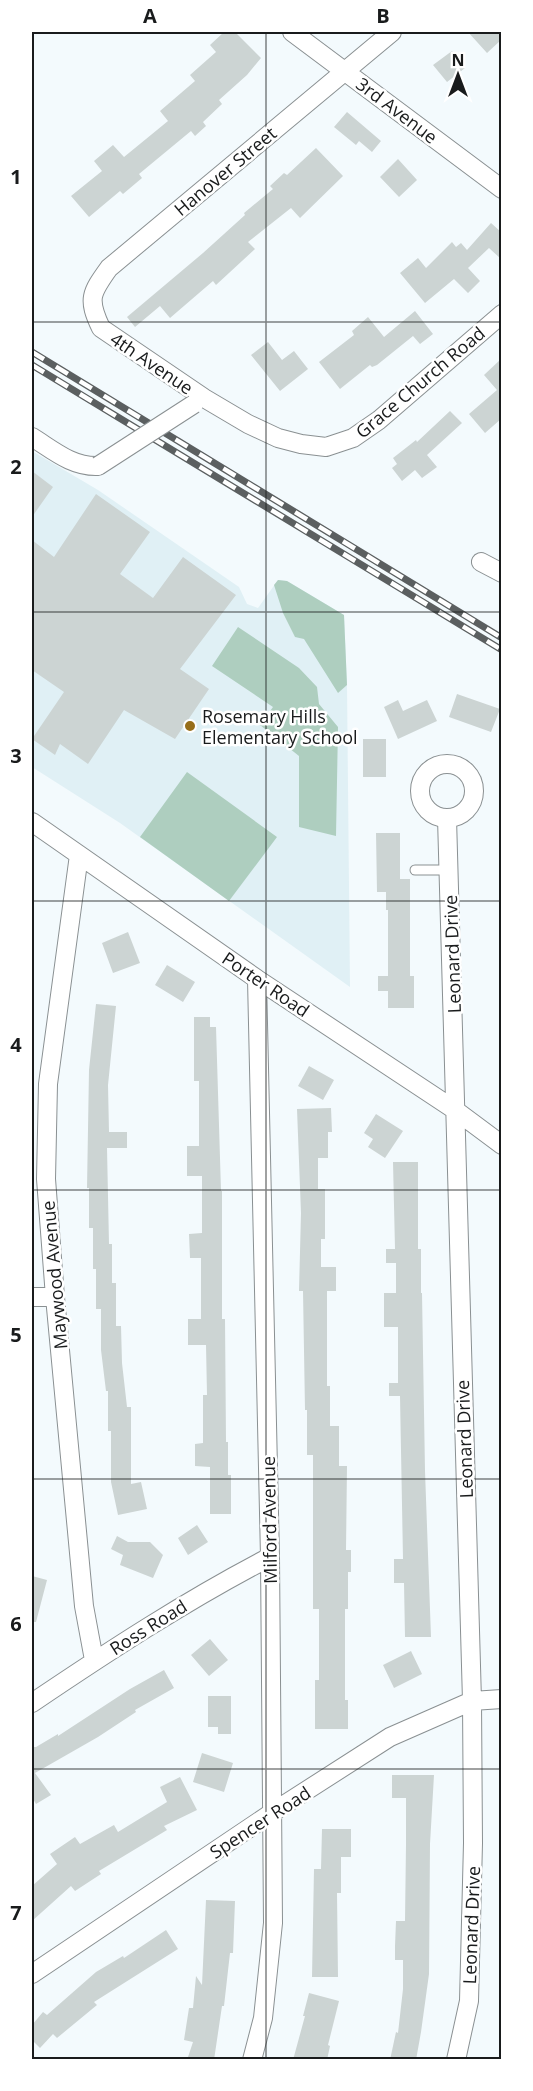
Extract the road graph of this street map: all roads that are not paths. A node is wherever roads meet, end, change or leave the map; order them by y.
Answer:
1 (292, 32) edge
2 (392, 32) edge
3 (345, 71) junction
4 (501, 189) edge
5 (501, 314) edge
6 (101, 328) joint
7 (199, 401) junction
8 (32, 437) edge
9 (481, 562) dead end
10 (501, 573) edge
11 (447, 818) dead end
12 (32, 822) edge
13 (79, 855) junction
14 (416, 870) dead end
15 (449, 870) junction
16 (257, 979) junction
17 (455, 1110) junction
18 (501, 1146) edge
19 (32, 1297) edge
20 (55, 1297) junction
21 (270, 1557) junction
22 (94, 1660) junction
23 (501, 1699) edge
24 (472, 1701) junction
25 (32, 1703) edge
26 (273, 1812) junction
27 (32, 1974) edge
28 (252, 2060) edge
29 (456, 2060) edge

1 - 3 street, 3rd Avenue
2 - 3 street, Hanover Street
3 - 4 street, 3rd Avenue
3 - 6 street, Hanover Street
5 - 7 street, Grace Church Road
6 - 7 street, 4th Avenue
7 - 8 street, bridge
9 - 10 street
11 - 15 street, Leonard Drive
12 - 13 street, Porter Road
13 - 16 street, Porter Road
13 - 20 street, Maywood Avenue
14 - 15 lane
15 - 17 street, Leonard Drive
16 - 17 street, Porter Road
16 - 21 street, Milford Avenue
17 - 18 street, Porter Road
17 - 24 street, Leonard Drive
19 - 20 street
20 - 22 street, Maywood Avenue
21 - 22 street, Ross Road
21 - 26 street, Milford Avenue
22 - 25 street, Ross Road
23 - 24 street, Spencer Road
24 - 26 street, Spencer Road
24 - 29 street, Leonard Drive
26 - 27 street, Spencer Road
26 - 28 street, Milford Avenue

